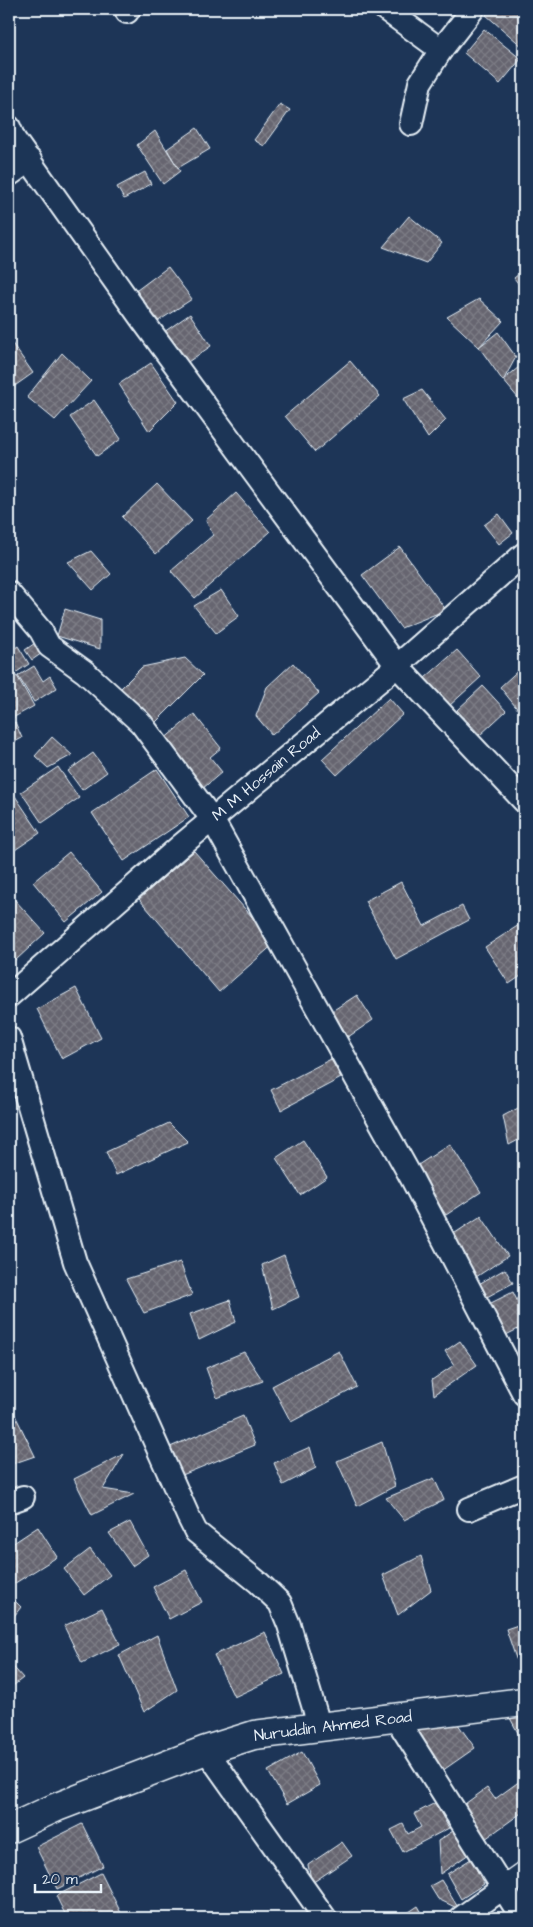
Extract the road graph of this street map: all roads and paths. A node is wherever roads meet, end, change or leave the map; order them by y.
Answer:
1 (385, 9) edge
2 (473, 9) edge
3 (441, 50) junction
4 (411, 124) dead end
5 (9, 127) edge
6 (30, 160) junction
7 (9, 175) edge
8 (524, 554) edge
9 (9, 594) edge
10 (397, 666) junction
11 (524, 800) edge
12 (212, 819) junction
13 (9, 996) edge
14 (9, 1038) edge
15 (524, 1394) edge
16 (524, 1486) edge
17 (469, 1509) dead end
18 (524, 1702) edge
19 (396, 1718) junction
20 (320, 1728) junction
21 (206, 1750) junction
22 (9, 1829) edge
23 (524, 1873) edge
24 (503, 1888) junction
25 (325, 1918) edge
26 (461, 1918) edge
27 (522, 1918) edge

1 - 3 street
2 - 3 street
3 - 4 street
5 - 6 street
6 - 7 street
6 - 10 street
8 - 10 street, M M Hossain Road
9 - 12 street
10 - 11 street
10 - 12 street, M M Hossain Road
12 - 13 street, M M Hossain Road
12 - 15 street
14 - 20 street
16 - 17 street
18 - 19 main road, Nuruddin Ahmed Road
19 - 20 main road, Nuruddin Ahmed Road
19 - 24 street
20 - 21 main road, Nuruddin Ahmed Road
21 - 22 main road, Nuruddin Ahmed Road
21 - 25 street
23 - 24 street
24 - 26 street
24 - 27 street

